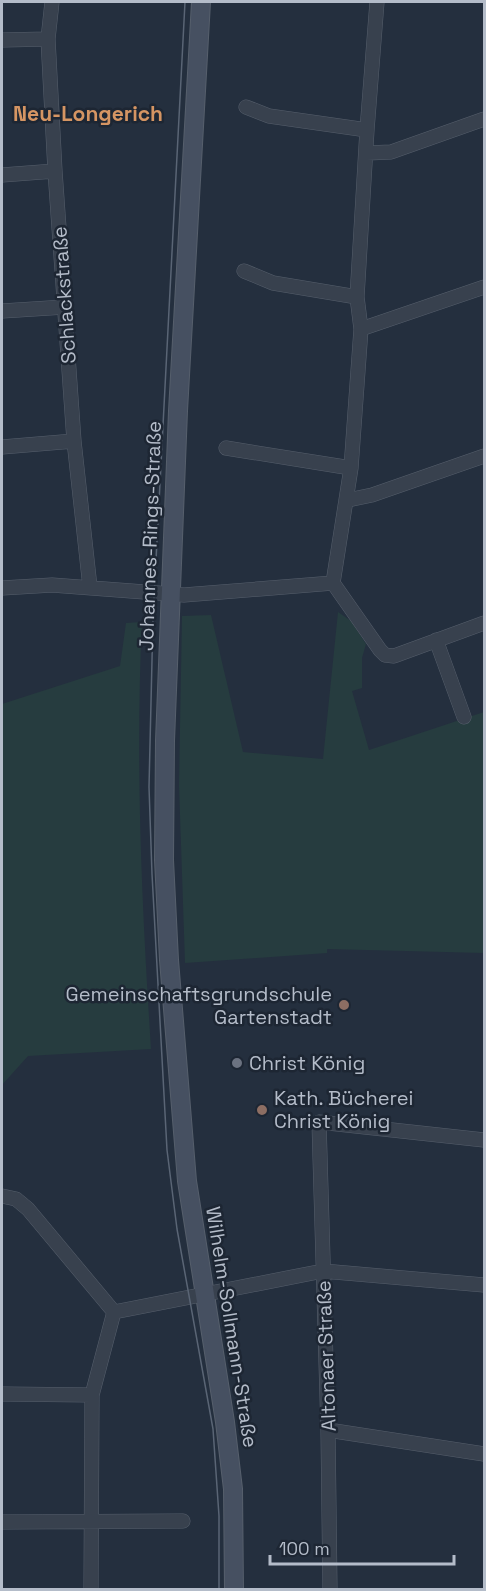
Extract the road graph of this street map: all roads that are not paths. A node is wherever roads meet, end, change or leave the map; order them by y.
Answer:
1 (52, 2) edge
2 (201, 2) edge
3 (377, 2) edge
4 (48, 39) junction
5 (2, 40) edge
6 (246, 107) dead end
7 (484, 119) edge
8 (367, 130) junction
9 (367, 153) junction
10 (55, 171) junction
11 (2, 175) edge
12 (244, 272) dead end
13 (484, 287) edge
14 (357, 297) junction
15 (65, 307) junction
16 (2, 311) edge
17 (361, 328) junction
18 (74, 441) junction
19 (2, 447) edge
20 (226, 448) dead end
21 (484, 456) edge
22 (351, 468) junction
23 (348, 500) junction
24 (333, 583) junction
25 (90, 587) junction
26 (2, 588) edge
27 (171, 594) junction
28 (484, 623) edge
29 (436, 640) junction
30 (464, 717) dead end
31 (178, 1071) joint
32 (484, 1140) edge
33 (2, 1196) edge
34 (323, 1271) junction
35 (484, 1286) edge
36 (205, 1294) junction
37 (114, 1312) junction
38 (2, 1394) edge
39 (92, 1395) junction
40 (328, 1430) junction
41 (484, 1454) edge
42 (183, 1521) dead end
43 (2, 1522) edge
44 (91, 1522) junction
45 (92, 1590) edge
46 (234, 1590) edge
47 (330, 1590) edge

1 - 4 street, Schlackstraße
2 - 27 street, Johannes-Rings-Straße
3 - 8 street
4 - 5 street
4 - 10 street, Schlackstraße
6 - 8 street
7 - 9 street
8 - 9 street
9 - 14 street
10 - 11 street
10 - 15 street, Schlackstraße
12 - 14 street
13 - 17 street
14 - 17 street
15 - 16 street
15 - 18 street, Schlackstraße
17 - 22 street
18 - 19 street
18 - 25 street, Schlackstraße
20 - 22 street
21 - 23 street
22 - 23 street
23 - 24 street
24 - 27 street
24 - 29 street
25 - 26 street
25 - 27 street
27 - 31 street, Johannes-Rings-Straße
28 - 29 street
29 - 30 street
31 - 36 street, Wilhelm-Sollmann-Straße
32 - 34 street, Altonaer Straße
33 - 37 street
34 - 35 street
34 - 36 street
34 - 40 street, Altonaer Straße
36 - 37 street
36 - 46 street, Wilhelm-Sollmann-Straße
37 - 39 street
38 - 39 street
39 - 44 street
40 - 41 street
40 - 47 street, Altonaer Straße
42 - 44 street
43 - 44 street
44 - 45 street

